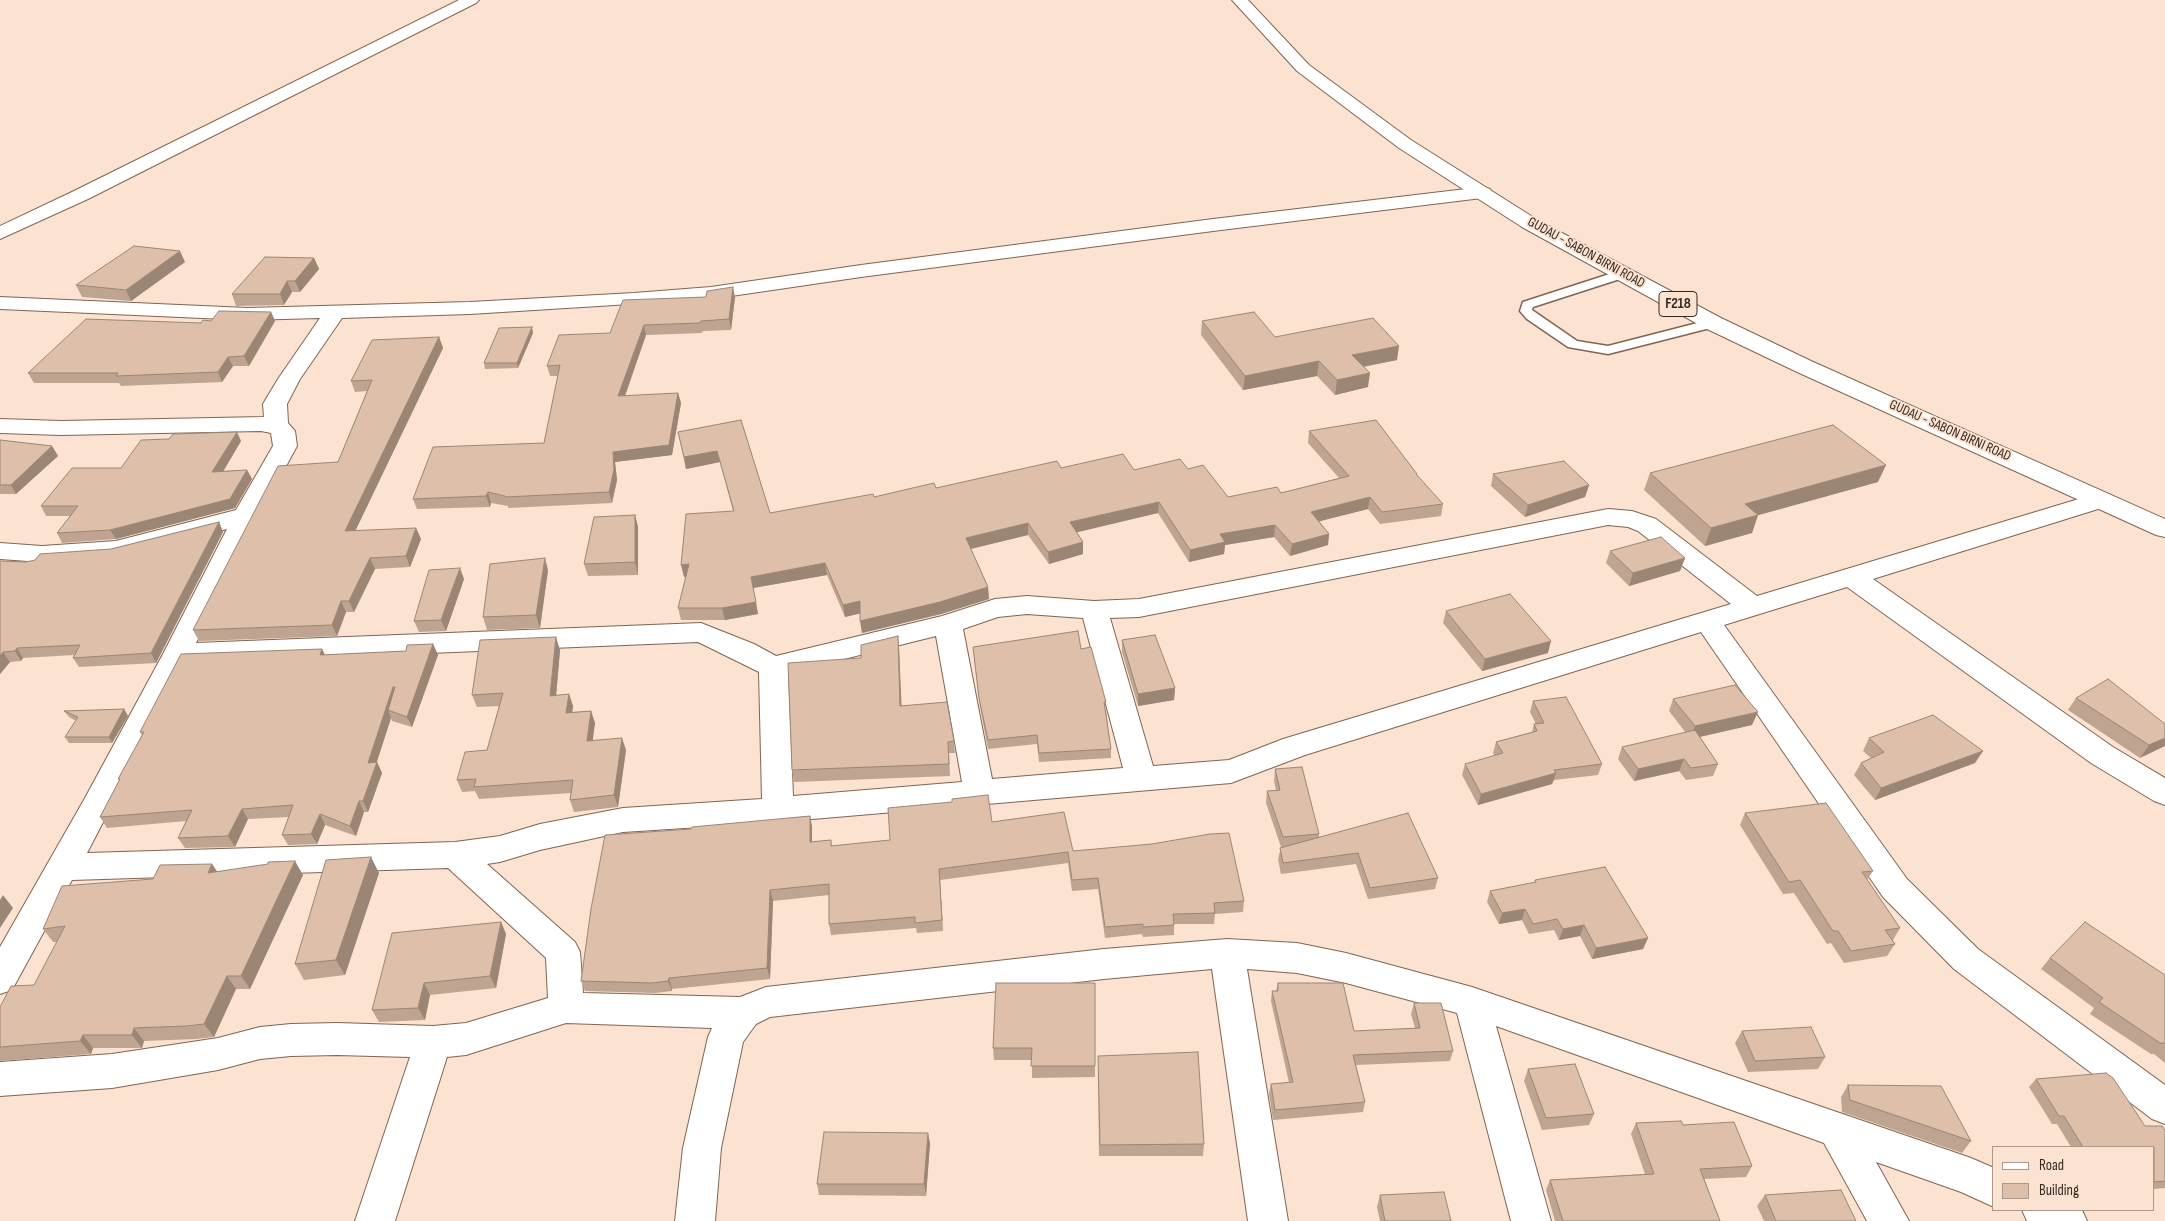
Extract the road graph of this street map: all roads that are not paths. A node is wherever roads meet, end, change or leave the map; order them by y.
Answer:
1 (471, 0) edge
2 (1240, 0) edge
3 (1484, 193) junction
4 (0, 233) edge
5 (1622, 274) junction
6 (0, 303) edge
7 (335, 312) junction
8 (1713, 323) junction
9 (276, 425) junction
10 (0, 426) edge
11 (2102, 500) junction
12 (246, 516) junction
13 (2165, 529) edge
14 (0, 551) edge
15 (1852, 577) junction
16 (1753, 607) junction
17 (1094, 610) junction
18 (1706, 621) junction
19 (948, 624) junction
20 (177, 654) junction
21 (773, 668) junction
22 (1142, 780) junction
23 (979, 792) junction
24 (2165, 793) edge
25 (778, 810) junction
26 (455, 855) junction
27 (63, 867) junction
28 (1227, 953) junction
29 (0, 978) edge
30 (1472, 1002) junction
31 (566, 1008) junction
32 (743, 1014) junction
33 (433, 1042) junction
34 (0, 1079) edge
35 (2165, 1107) edge
36 (1838, 1130) junction
37 (1992, 1187) edge
38 (2044, 1211) edge
39 (375, 1221) edge
40 (695, 1221) edge
41 (1268, 1221) edge
42 (1531, 1221) edge
43 (1889, 1221) edge
44 (2067, 1221) edge

1 - 4 street
2 - 3 street, GUDAU - SABON BIRNI ROAD / F218
3 - 5 street, GUDAU - SABON BIRNI ROAD / F218
3 - 7 street
5 - 8 street, GUDAU - SABON BIRNI ROAD / F218
5 - 8 lane
6 - 7 street
7 - 9 street
8 - 11 street, GUDAU - SABON BIRNI ROAD / F218
9 - 10 street
9 - 12 street
11 - 13 street, GUDAU - SABON BIRNI ROAD / F218
11 - 15 street
12 - 14 street
12 - 20 street
15 - 16 street
15 - 24 street
16 - 17 street
16 - 18 street
17 - 19 street
17 - 22 street
18 - 22 street
18 - 35 street
19 - 21 street
19 - 23 street
20 - 21 street
20 - 27 street
21 - 25 street
22 - 23 street
23 - 25 street
25 - 26 street
26 - 27 street
26 - 31 street
27 - 29 street
28 - 30 street
28 - 32 street
28 - 41 street
30 - 36 street
30 - 42 street
31 - 32 street
31 - 33 street
32 - 40 street
33 - 34 street
33 - 39 street
36 - 37 street
36 - 43 street
38 - 44 street

